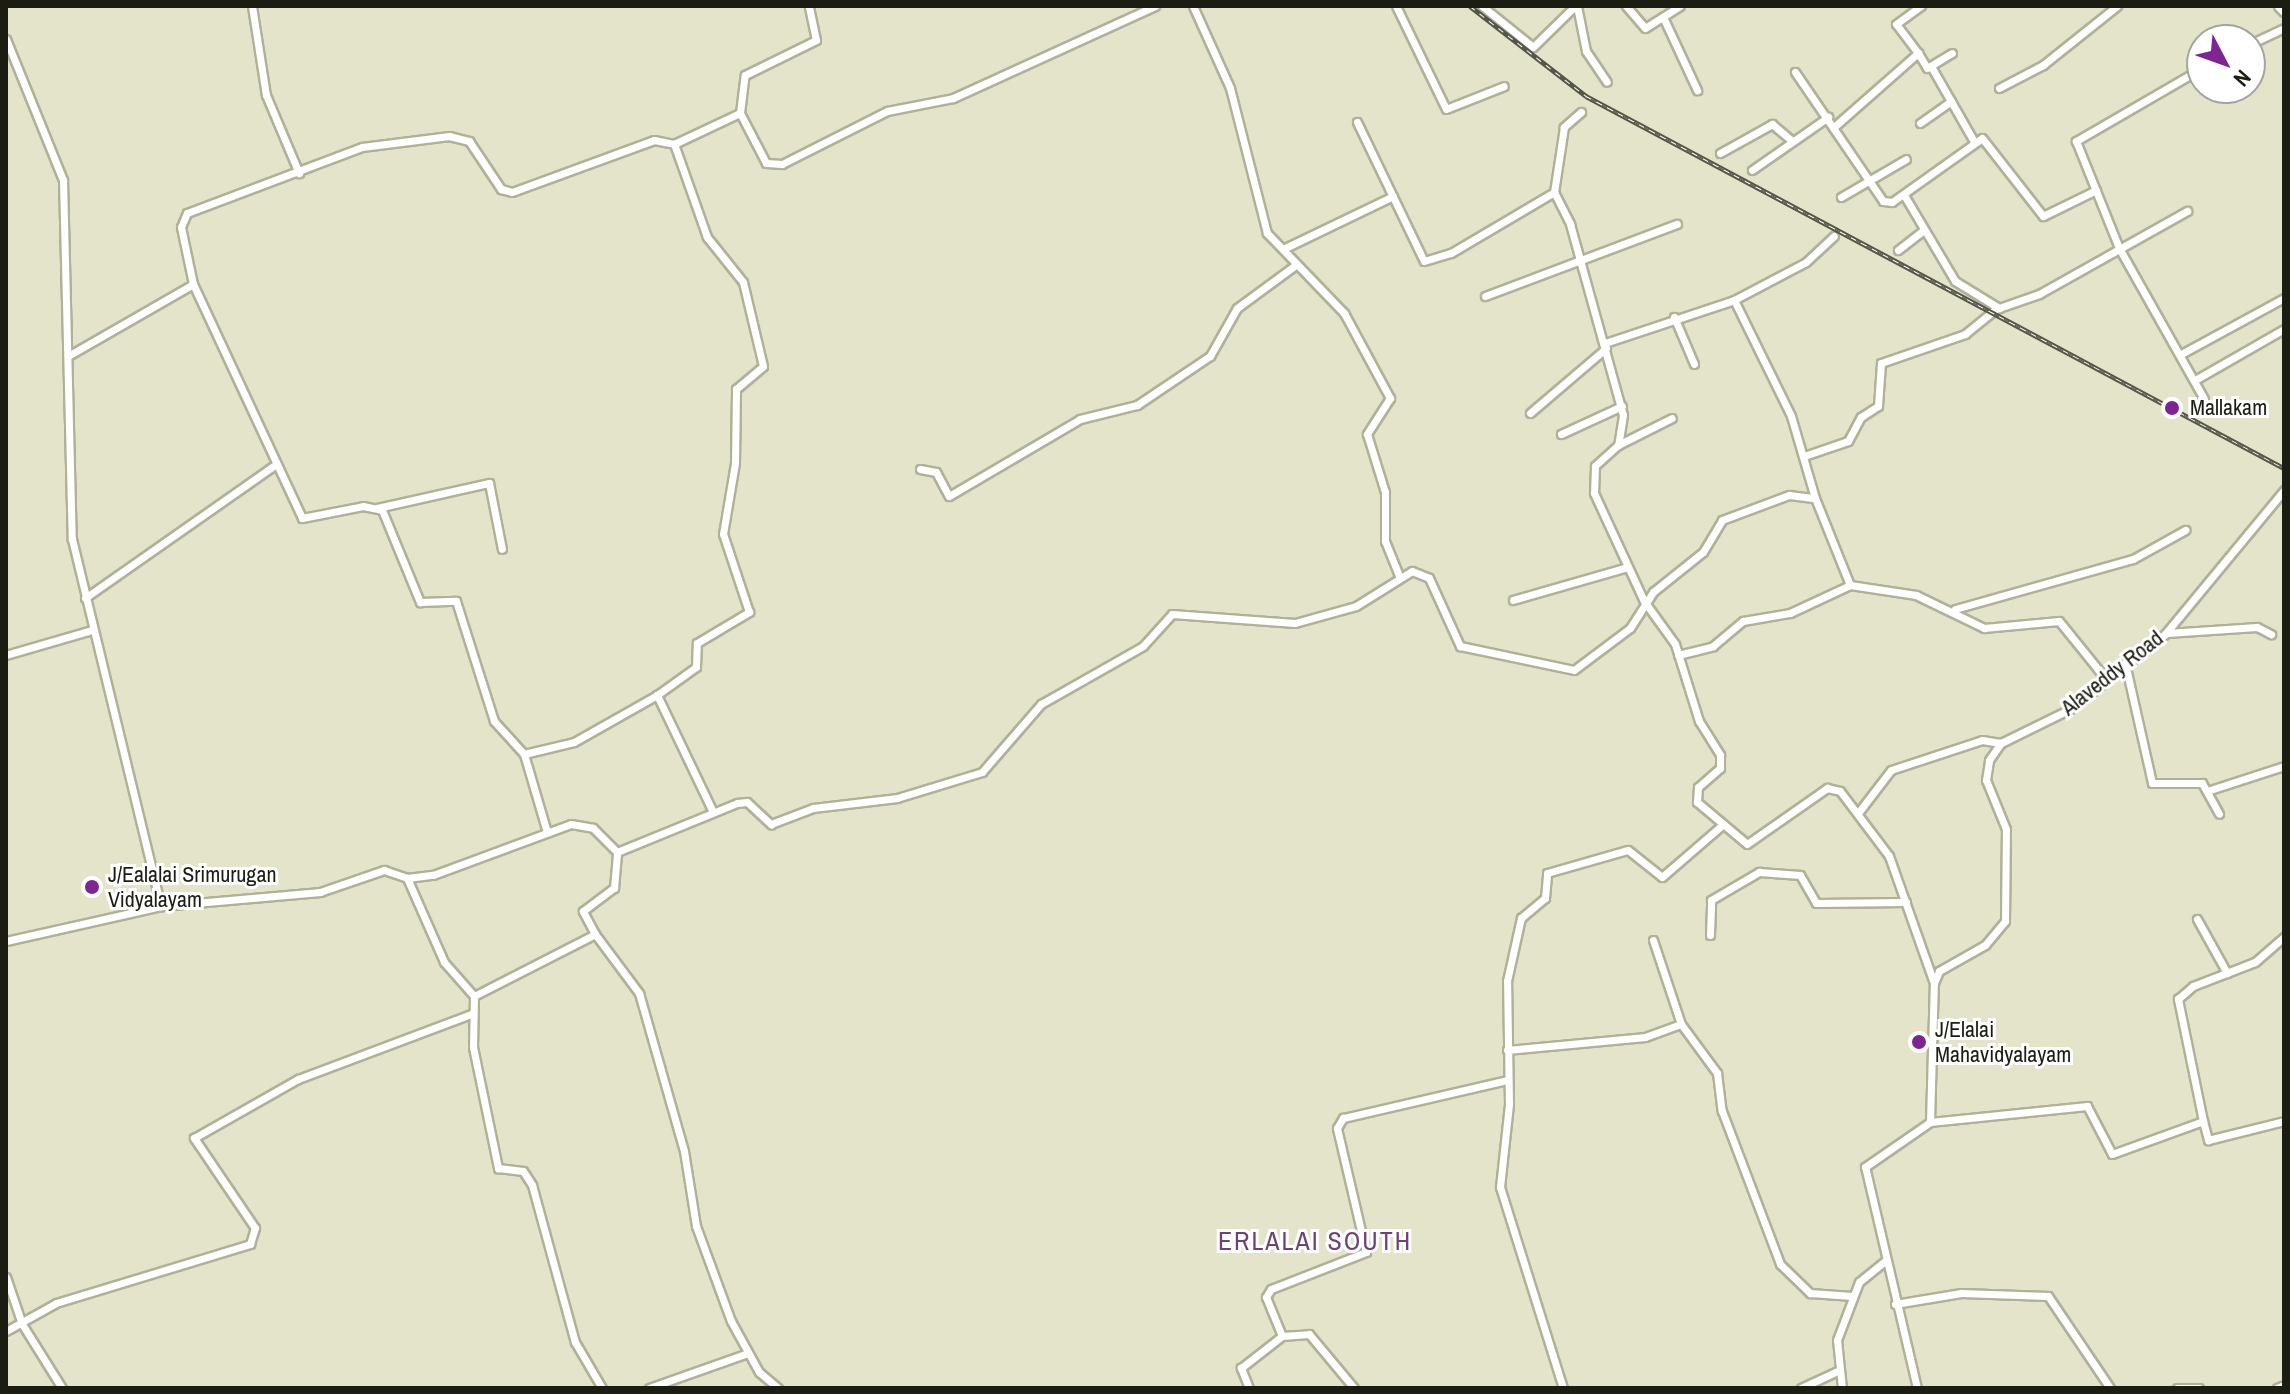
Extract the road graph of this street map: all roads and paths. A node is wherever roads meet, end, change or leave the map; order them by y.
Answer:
1 (252, 6) edge
2 (809, 6) edge
3 (1155, 6) edge
4 (1193, 6) edge
5 (1396, 6) edge
6 (1482, 6) edge
7 (1576, 6) edge
8 (1626, 6) edge
9 (1680, 6) edge
10 (1921, 6) edge
11 (2117, 6) edge
12 (2279, 6) edge
13 (2284, 11) edge
14 (1663, 17) junction
15 (6, 39) edge
16 (1918, 53) junction
17 (1952, 53) dead end
18 (1932, 68) junction
19 (1795, 72) dead end
20 (2186, 77) edge
21 (1607, 82) dead end
22 (1504, 86) dead end
23 (1999, 88) dead end
24 (1697, 90) dead end
25 (1951, 101) junction
26 (1581, 112) dead end
27 (740, 113) junction
28 (1828, 117) junction
29 (1357, 122) dead end
30 (1920, 123) dead end
31 (1835, 126) junction
32 (1791, 140) junction
33 (1973, 140) junction
34 (674, 144) junction
35 (1720, 153) dead end
36 (1906, 159) dead end
37 (1752, 170) dead end
38 (299, 173) junction
39 (1869, 180) junction
40 (2096, 190) junction
41 (1554, 192) junction
42 (1904, 195) junction
43 (1393, 196) junction
44 (1841, 197) dead end
45 (2187, 211) dead end
46 (1677, 224) dead end
47 (1924, 230) junction
48 (1834, 236) dead end
49 (2119, 248) junction
50 (1283, 249) junction
51 (1898, 250) dead end
52 (1580, 257) junction
53 (1297, 264) junction
54 (193, 284) junction
55 (1485, 296) dead end
56 (2284, 298) edge
57 (1734, 300) junction
58 (1999, 308) junction
59 (1674, 317) junction
60 (2284, 329) edge
61 (1606, 346) junction
62 (2183, 353) junction
63 (68, 356) junction
64 (1694, 364) dead end
65 (2195, 380) junction
66 (2204, 399) dead end
67 (1622, 406) junction
68 (1530, 413) dead end
69 (1672, 418) dead end
70 (1561, 434) dead end
71 (1618, 445) junction
72 (1807, 455) junction
73 (275, 465) junction
74 (920, 469) dead end
75 (2284, 490) edge
76 (1815, 498) junction
77 (377, 508) junction
78 (2185, 530) dead end
79 (502, 549) dead end
80 (1627, 567) junction
81 (1399, 575) junction
82 (1850, 585) junction
83 (85, 598) junction
84 (1513, 600) dead end
85 (1644, 601) junction
86 (1954, 609) junction
87 (92, 630) junction
88 (2165, 634) junction
89 (2271, 634) dead end
90 (6, 655) edge
91 (1678, 655) junction
92 (2125, 663) junction
93 (2105, 678) junction
94 (657, 695) junction
95 (2001, 743) junction
96 (524, 754) junction
97 (2284, 766) edge
98 (2207, 791) junction
99 (713, 812) junction
100 (1858, 813) junction
101 (2219, 814) dead end
102 (1720, 827) junction
103 (547, 832) junction
104 (617, 852) junction
105 (407, 878) junction
106 (1906, 902) junction
107 (161, 906) junction
108 (2197, 919) dead end
109 (595, 934) junction
110 (1710, 935) dead end
111 (2284, 937) edge
112 (1653, 940) dead end
113 (6, 941) edge
114 (2227, 973) junction
115 (1934, 983) junction
116 (474, 996) junction
117 (471, 1014) junction
118 (1681, 1024) junction
119 (1507, 1050) junction
120 (1508, 1080) junction
121 (2203, 1121) junction
122 (2284, 1121) edge
123 (1930, 1122) junction
124 (1885, 1261) junction
125 (6, 1277) edge
126 (1852, 1296) junction
127 (1895, 1304) junction
128 (22, 1324) junction
129 (6, 1331) edge
130 (1282, 1336) junction
131 (748, 1353) junction
132 (1837, 1371) junction
133 (2284, 1385) edge
134 (62, 1388) edge
135 (602, 1388) edge
136 (649, 1388) edge
137 (778, 1388) edge
138 (1249, 1388) edge
139 (1354, 1388) edge
140 (1563, 1388) edge
141 (1801, 1388) edge
142 (1842, 1388) edge
143 (1917, 1388) edge
144 (2110, 1388) edge
145 (2177, 1388) edge
146 (2199, 1388) edge
147 (2277, 1388) edge

1 - 38 street
2 - 27 street
3 - 27 street
4 - 50 street
5 - 22 street
6 - 7 street
7 - 21 street
8 - 14 street
9 - 14 street
10 - 16 street
11 - 23 street
12 - 13 main road
14 - 24 street
15 - 63 street
16 - 18 street
16 - 31 street
17 - 18 street
18 - 25 street
19 - 28 street
20 - 40 street
25 - 30 street
25 - 33 street
26 - 41 street
27 - 34 street
28 - 31 street
28 - 32 street
29 - 43 street
31 - 39 street
32 - 35 street
32 - 37 street
33 - 40 street
33 - 42 street
34 - 38 street
34 - 94 street
36 - 39 street
38 - 54 street
39 - 42 street
39 - 44 street
40 - 49 street
41 - 43 street
41 - 52 street
42 - 47 street
43 - 50 street
45 - 49 street
46 - 52 street
47 - 51 street
47 - 58 street
48 - 57 street
49 - 58 street
49 - 62 street
50 - 53 street
52 - 55 street
52 - 61 street
53 - 74 street
53 - 81 street
54 - 63 street
54 - 73 street
56 - 62 street
57 - 59 street
57 - 72 street
58 - 72 street
59 - 61 street
59 - 64 street
60 - 65 street
61 - 67 street
61 - 68 street
62 - 65 street
63 - 83 street
65 - 66 street
67 - 70 street
67 - 71 street
69 - 71 street
71 - 80 street
72 - 76 street
73 - 77 street
73 - 83 street
75 - 88 street, Alaveddy Road
76 - 82 street
76 - 85 street
77 - 79 street
77 - 96 street
78 - 86 street
80 - 84 street
80 - 85 street
81 - 85 street
81 - 99 street
82 - 86 street
82 - 91 street
83 - 87 street
85 - 91 street
86 - 93 street
87 - 90 street
87 - 107 street
88 - 89 street
88 - 92 street, Alaveddy Road
91 - 102 street
92 - 93 street, Alaveddy Road
92 - 98 street
93 - 95 street, Alaveddy Road
94 - 96 street
94 - 99 street
95 - 100 street
95 - 115 street
96 - 103 street
97 - 98 street
98 - 101 street
99 - 104 street
100 - 102 street
100 - 106 street
102 - 119 street
103 - 104 street
103 - 105 street
104 - 109 street
105 - 107 street
105 - 116 street
106 - 110 street
106 - 115 street
107 - 113 street
108 - 114 street
109 - 116 street
109 - 131 street
111 - 114 street
112 - 118 street
114 - 121 street
115 - 123 street
116 - 117 street
117 - 128 street
117 - 135 street
118 - 119 street
118 - 126 street
119 - 120 street
120 - 130 street
120 - 140 street
121 - 122 street
121 - 123 street
123 - 124 street
124 - 126 street
124 - 127 street
125 - 128 street
126 - 132 street
127 - 143 street
127 - 144 street
128 - 129 street
128 - 134 street
130 - 138 street
130 - 139 street
131 - 136 street
131 - 137 street
132 - 141 street
132 - 142 street
133 - 147 street
145 - 146 street

